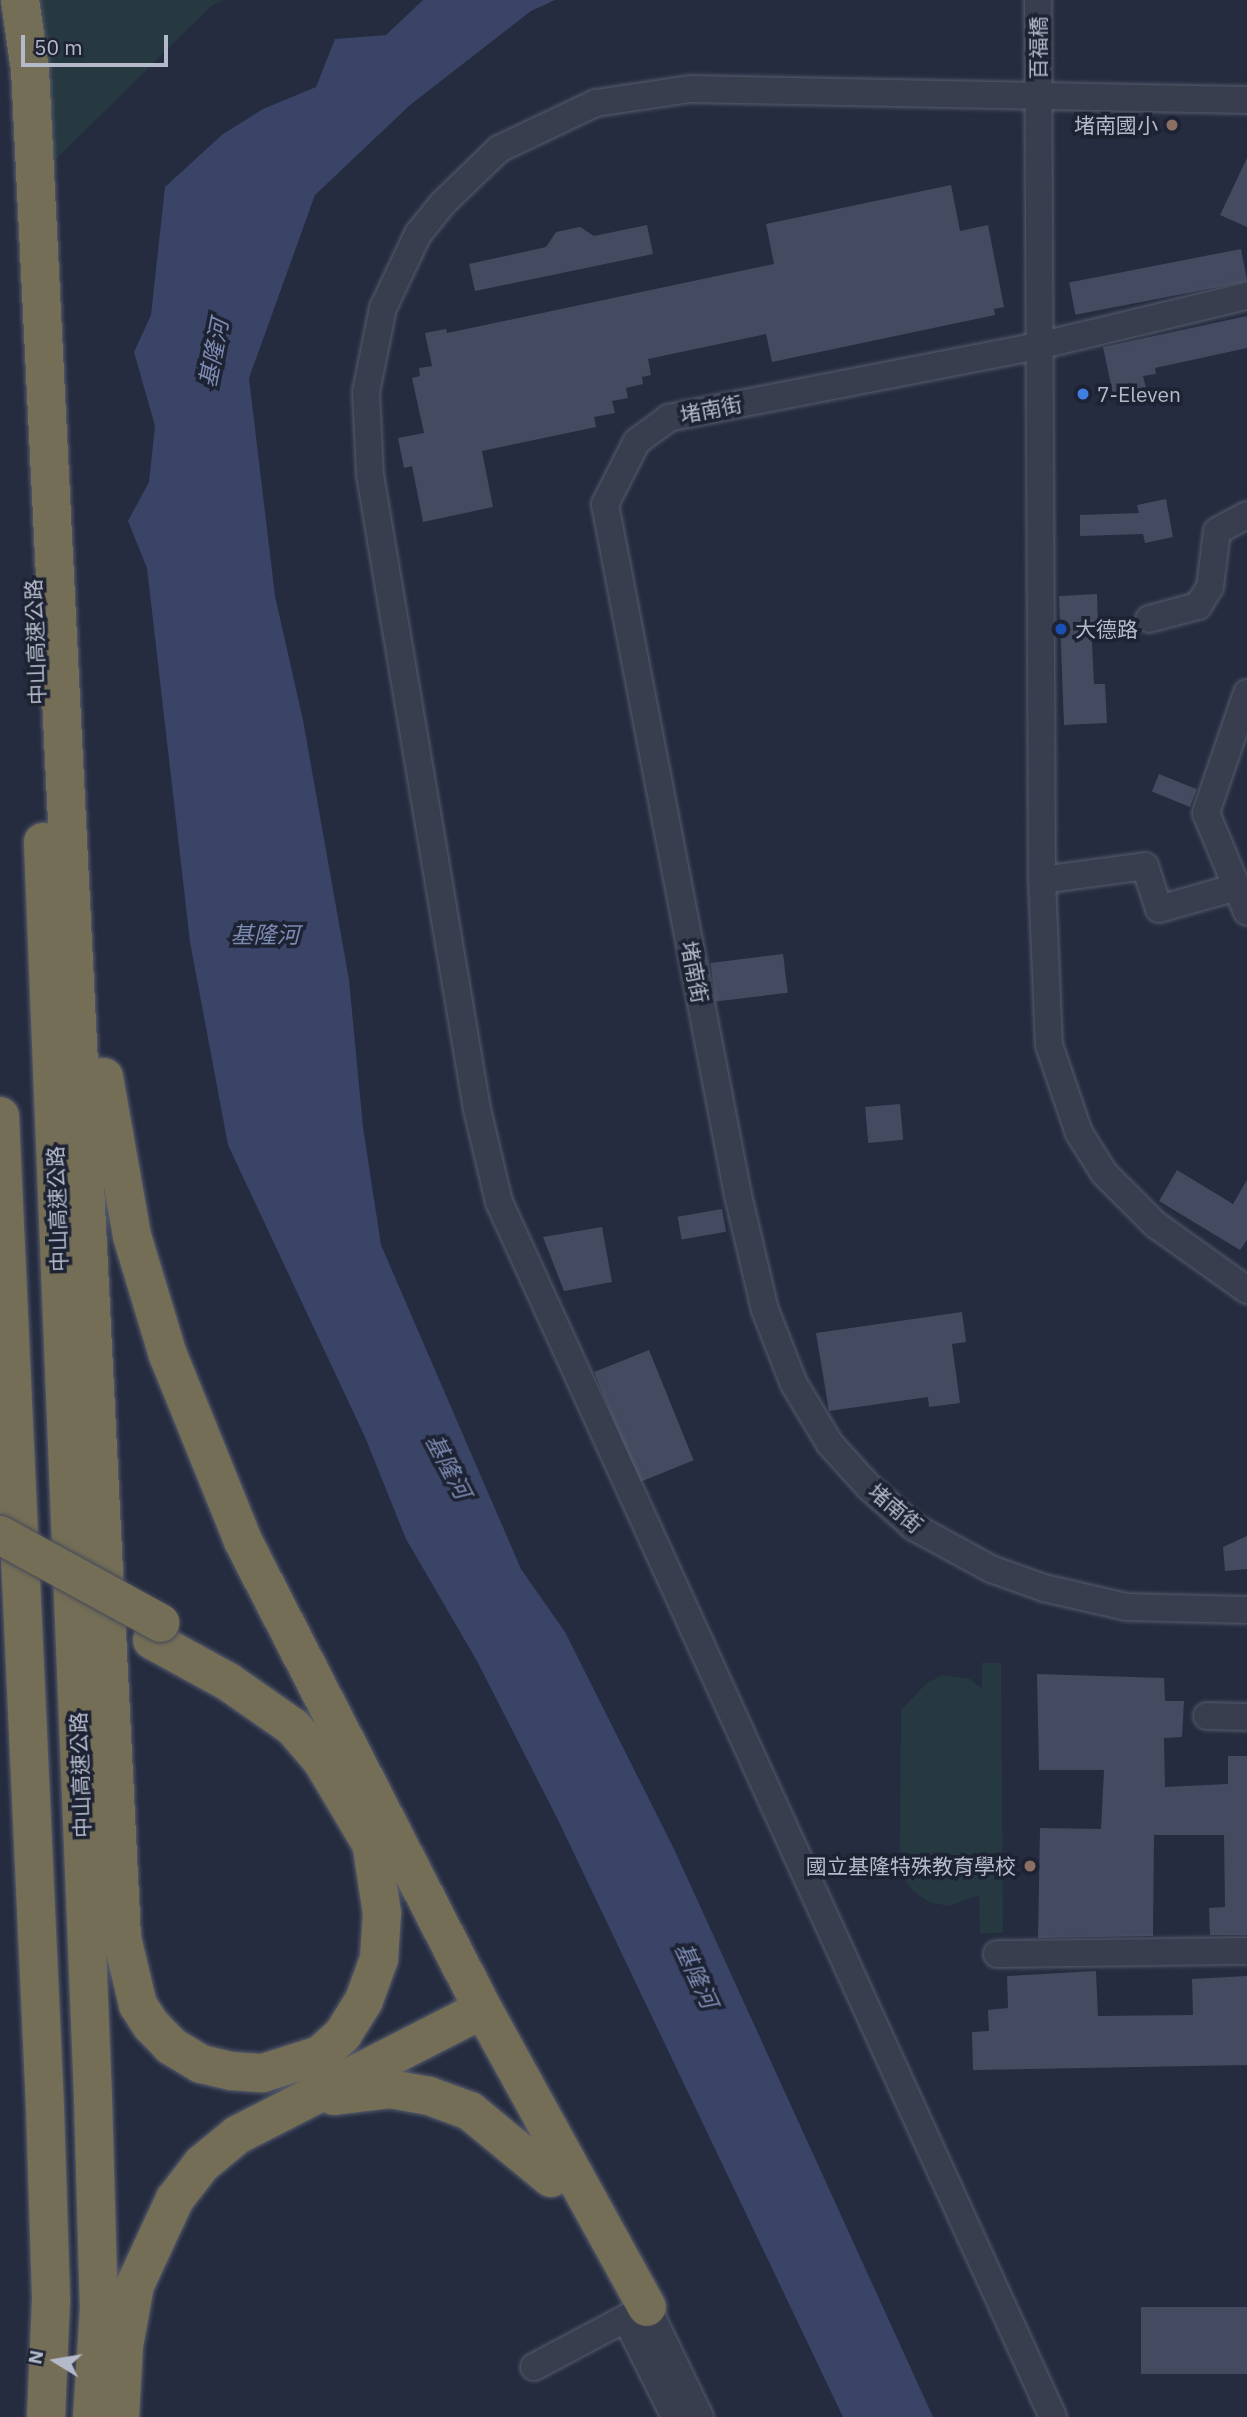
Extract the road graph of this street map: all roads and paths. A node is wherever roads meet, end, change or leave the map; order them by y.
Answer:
1 (10, 0) edge
2 (20, 0) edge
3 (1038, 0) edge
4 (1038, 90) junction
5 (1247, 100) edge
6 (1247, 296) edge
7 (1038, 346) junction
8 (1247, 515) edge
9 (56, 588) junction
10 (1149, 619) dead end
11 (1247, 693) edge
12 (1042, 880) junction
13 (1237, 887) junction
14 (1247, 912) edge
15 (0, 1116) edge
16 (1247, 1290) edge
17 (0, 1397) edge
18 (16, 1451) junction
19 (0, 1535) edge
20 (0, 1557) edge
21 (1247, 1610) edge
22 (157, 1632) junction
23 (1207, 1716) dead end
24 (1247, 1717) edge
25 (382, 1837) junction
26 (1247, 1951) edge
27 (997, 1954) dead end
28 (471, 2015) junction
29 (291, 2108) junction
30 (551, 2178) junction
31 (636, 2313) junction
32 (534, 2367) dead end
33 (46, 2417) edge
34 (92, 2417) edge
35 (120, 2417) edge
36 (674, 2417) edge
37 (700, 2417) edge
38 (1053, 2417) edge

1 - 34 highway, 中山高速公路
2 - 9 highway
3 - 4 street, 百福橋
4 - 5 street
4 - 7 street
4 - 38 street
6 - 7 street
7 - 12 street
7 - 21 street, 堵南街
8 - 10 street
9 - 25 highway
9 - 25 highway
11 - 13 street
12 - 13 street
12 - 16 street
13 - 14 street
15 - 18 highway
17 - 18 highway
18 - 33 highway
19 - 22 highway, bridge
20 - 22 highway
22 - 25 highway
23 - 24 street
25 - 28 highway
26 - 27 street
28 - 29 highway
28 - 30 highway
28 - 31 highway
29 - 30 highway
29 - 35 highway
30 - 31 highway
31 - 32 street
31 - 36 street
31 - 37 street

